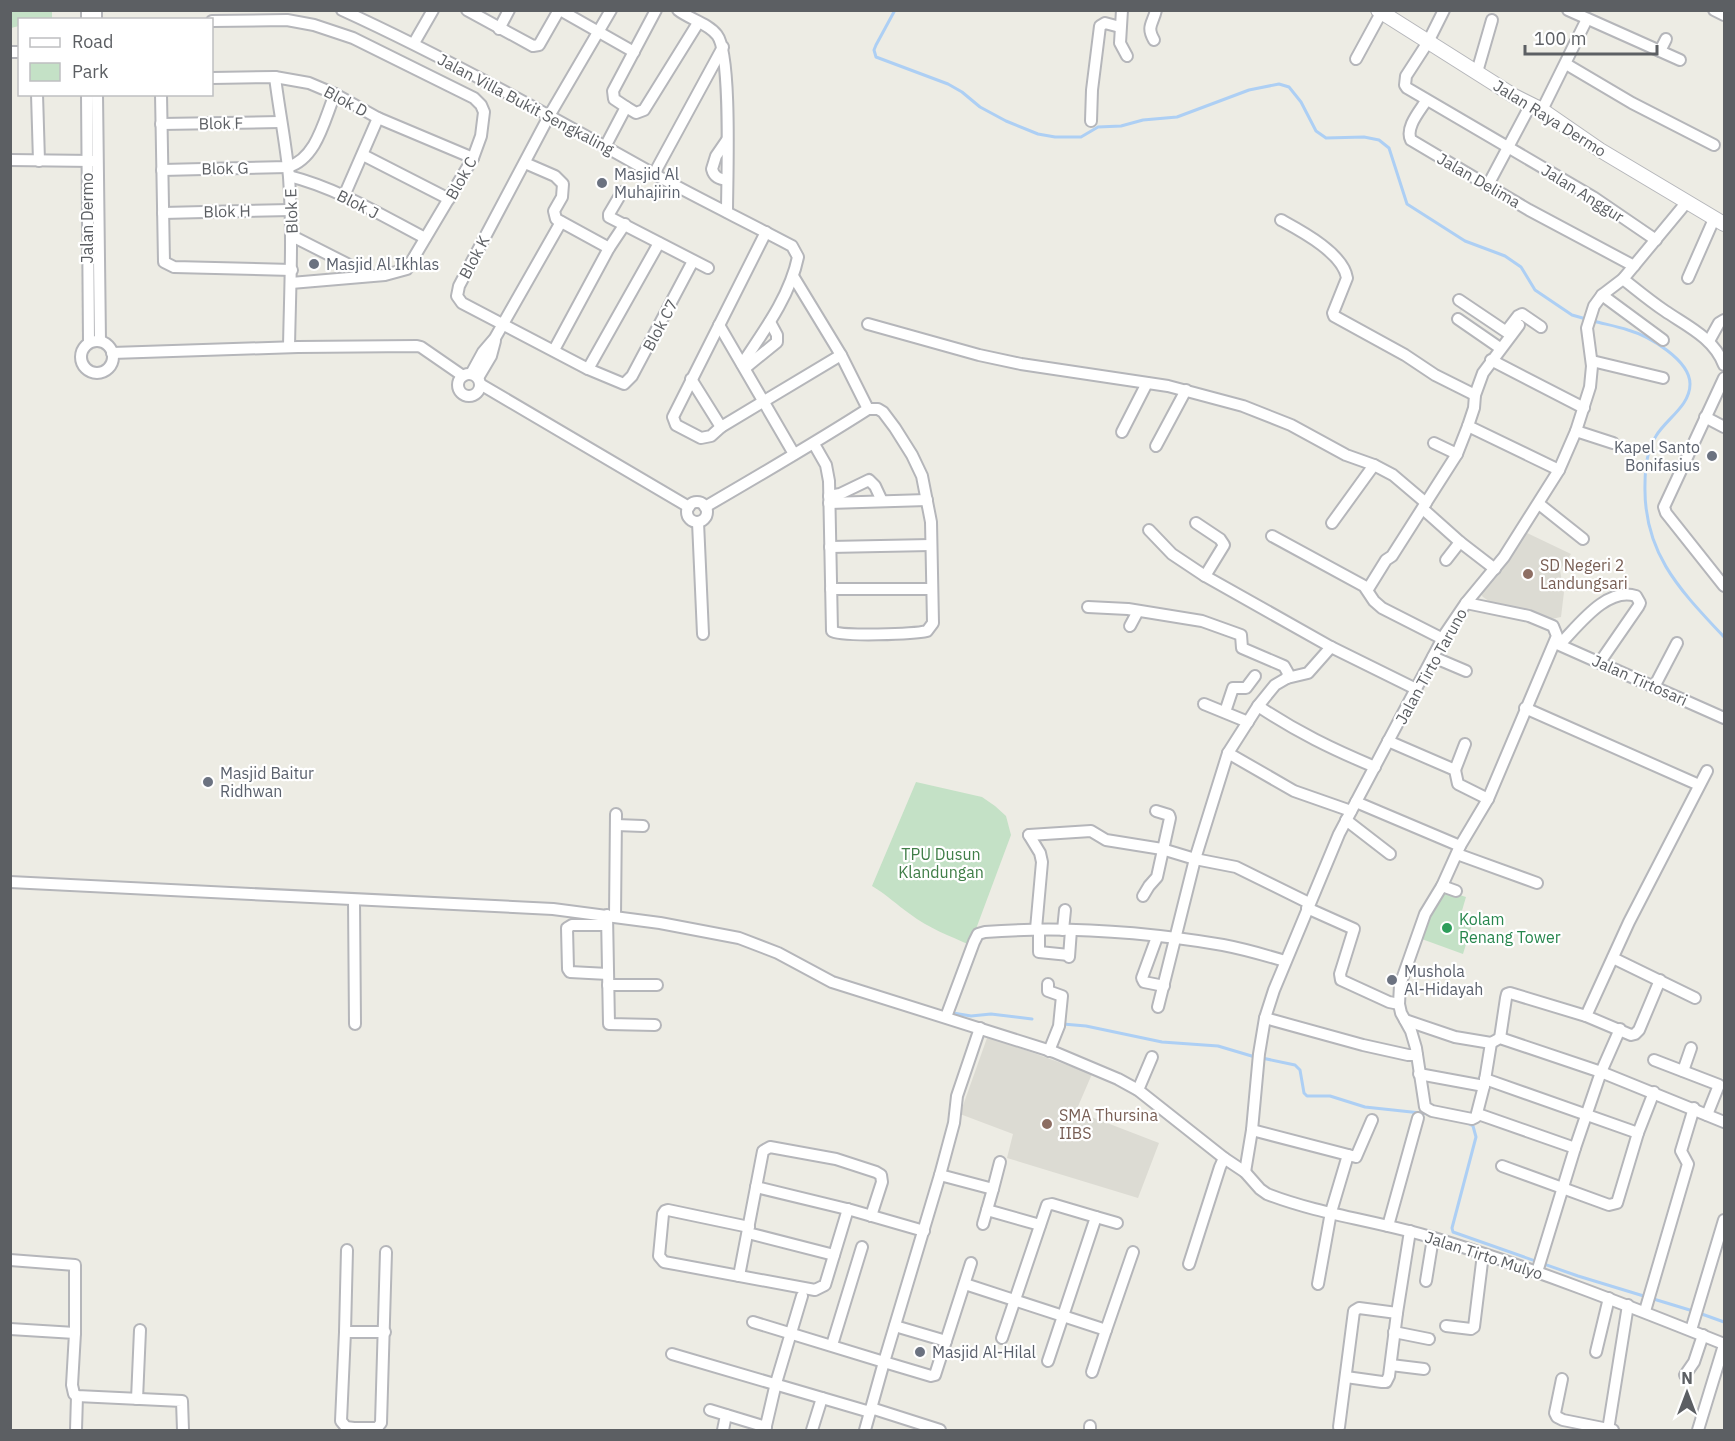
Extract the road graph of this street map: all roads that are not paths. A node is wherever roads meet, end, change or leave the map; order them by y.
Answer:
1 (342, 10) edge
2 (433, 10) edge
3 (467, 10) edge
4 (509, 10) edge
5 (560, 10) edge
6 (611, 10) edge
7 (656, 10) edge
8 (678, 10) edge
9 (1122, 10) edge
10 (1156, 10) edge
11 (1444, 10) edge
12 (1714, 10) edge
13 (1379, 12) edge
14 (1578, 13) edge
15 (1725, 15) edge
16 (1492, 20) dead end
17 (213, 21) edge
18 (698, 22) junction
19 (1120, 27) junction
20 (499, 28) junction
21 (599, 32) junction
22 (1666, 39) dead end
23 (1154, 40) dead end
24 (1428, 42) junction
25 (414, 43) junction
26 (723, 46) junction
27 (1660, 51) junction
28 (634, 52) junction
29 (1127, 56) dead end
30 (1356, 59) dead end
31 (1680, 60) dead end
32 (1566, 64) junction
33 (1477, 72) junction
34 (275, 77) junction
35 (213, 78) edge
36 (334, 94) junction
37 (37, 96) edge
38 (87, 96) edge
39 (97, 96) edge
40 (161, 96) edge
41 (1426, 101) junction
42 (626, 107) junction
43 (1536, 107) junction
44 (549, 116) junction
45 (378, 118) junction
46 (1091, 121) dead end
47 (280, 122) junction
48 (161, 124) junction
49 (606, 145) junction
50 (1714, 145) dead end
51 (1509, 147) junction
52 (363, 155) junction
53 (473, 158) junction
54 (10, 160) edge
55 (39, 161) junction
56 (92, 161) junction
57 (525, 163) junction
58 (162, 170) junction
59 (288, 171) junction
60 (654, 174) junction
61 (1488, 185) junction
62 (622, 192) dead end
63 (344, 196) junction
64 (449, 199) junction
65 (1686, 203) junction
66 (291, 210) junction
67 (727, 212) junction
68 (163, 213) junction
69 (1281, 220) dead end
70 (561, 222) junction
71 (1719, 222) edge
72 (625, 224) junction
73 (766, 232) junction
74 (292, 236) junction
75 (425, 238) junction
76 (1656, 240) junction
77 (659, 243) junction
78 (609, 248) junction
79 (693, 261) junction
80 (1634, 266) junction
81 (708, 268) dead end
82 (292, 270) junction
83 (371, 276) junction
84 (793, 276) junction
85 (1688, 278) dead end
86 (1623, 279) junction
87 (291, 283) junction
88 (1602, 295) junction
89 (1459, 300) dead end
90 (1458, 319) dead end
91 (1725, 320) edge
92 (770, 322) junction
93 (504, 324) junction
94 (868, 324) dead end
95 (1519, 325) dead end
96 (719, 326) junction
97 (1541, 327) dead end
98 (1509, 333) junction
99 (1663, 340) dead end
100 (94, 341) junction
101 (1708, 342) junction
102 (293, 347) junction
103 (1500, 348) junction
104 (554, 350) junction
105 (112, 353) junction
106 (841, 355) junction
107 (1491, 360) junction
108 (1592, 361) junction
109 (1725, 364) edge
110 (743, 366) junction
111 (588, 369) junction
112 (473, 378) junction
113 (1663, 378) dead end
114 (1725, 378) edge
115 (691, 379) junction
116 (1147, 383) junction
117 (622, 384) joint
118 (1186, 390) junction
119 (1475, 395) junction
120 (764, 402) junction
121 (1584, 408) junction
122 (868, 409) junction
123 (1705, 417) junction
124 (1468, 426) junction
125 (721, 427) junction
126 (1725, 427) edge
127 (1576, 431) junction
128 (1122, 432) dead end
129 (1434, 443) dead end
130 (1613, 443) dead end
131 (814, 444) junction
132 (1155, 446) dead end
133 (794, 454) junction
134 (1456, 454) junction
135 (1374, 465) junction
136 (1559, 470) junction
137 (834, 499) junction
138 (927, 500) junction
139 (882, 501) junction
140 (1539, 504) junction
141 (1424, 506) junction
142 (689, 507) junction
143 (705, 507) junction
144 (698, 522) junction
145 (1196, 523) dead end
146 (1332, 523) dead end
147 (1149, 530) dead end
148 (1272, 536) dead end
149 (1583, 539) dead end
150 (1460, 542) junction
151 (932, 544) junction
152 (830, 547) junction
153 (1446, 560) dead end
154 (1495, 569) junction
155 (1205, 576) junction
156 (1724, 583) edge
157 (831, 589) junction
158 (932, 589) junction
159 (1368, 589) junction
160 (1466, 603) junction
161 (1088, 607) dead end
162 (1138, 611) junction
163 (1130, 626) dead end
164 (703, 634) dead end
165 (1443, 639) junction
166 (1557, 643) junction
167 (1677, 643) dead end
168 (1331, 647) junction
169 (1433, 657) junction
170 (1600, 662) junction
171 (1466, 671) dead end
172 (1255, 676) dead end
173 (1287, 678) junction
174 (1654, 687) junction
175 (1416, 689) junction
176 (1204, 704) dead end
177 (1258, 706) junction
178 (1525, 708) junction
179 (1225, 712) junction
180 (1725, 718) edge
181 (1248, 722) junction
182 (1388, 741) junction
183 (1465, 744) dead end
184 (1228, 753) junction
185 (1375, 767) junction
186 (1455, 770) junction
187 (1707, 771) dead end
188 (1699, 785) junction
189 (1488, 799) junction
190 (1155, 811) dead end
191 (1351, 811) junction
192 (644, 826) dead end
193 (1162, 849) junction
194 (1458, 850) junction
195 (1390, 854) dead end
196 (1195, 859) junction
197 (10, 882) edge
198 (1537, 883) dead end
199 (1442, 886) junction
200 (1456, 891) dead end
201 (1143, 896) dead end
202 (354, 900) junction
203 (1308, 905) junction
204 (1065, 910) dead end
205 (610, 919) junction
206 (1037, 929) junction
207 (1067, 930) junction
208 (1157, 937) junction
209 (1174, 938) junction
210 (1613, 958) junction
211 (1285, 961) junction
212 (608, 980) junction
213 (1660, 980) junction
214 (1048, 984) dead end
215 (657, 985) dead end
216 (1164, 986) junction
217 (1695, 998) dead end
218 (1395, 1003) junction
219 (1158, 1007) dead end
220 (1586, 1016) junction
221 (946, 1017) junction
222 (1265, 1018) junction
223 (1405, 1020) junction
224 (355, 1024) dead end
225 (655, 1025) dead end
226 (980, 1028) junction
227 (1620, 1029) junction
228 (1495, 1041) junction
229 (1691, 1048) dead end
230 (1049, 1051) junction
231 (1413, 1055) junction
232 (1152, 1057) dead end
233 (1654, 1060) dead end
234 (1683, 1071) junction
235 (1601, 1072) junction
236 (1419, 1074) junction
237 (1484, 1083) junction
238 (1138, 1090) junction
239 (1653, 1092) junction
240 (1694, 1108) junction
241 (1478, 1114) junction
242 (1587, 1114) junction
243 (1707, 1115) junction
244 (1418, 1118) dead end
245 (1372, 1120) dead end
246 (1725, 1122) edge
247 (1252, 1130) junction
248 (1638, 1133) junction
249 (1575, 1148) junction
250 (1348, 1155) junction
251 (1224, 1158) junction
252 (1000, 1162) dead end
253 (1502, 1166) dead end
254 (1245, 1172) junction
255 (940, 1175) junction
256 (756, 1187) junction
257 (993, 1189) junction
258 (1563, 1190) junction
259 (848, 1209) junction
260 (987, 1210) junction
261 (1331, 1212) junction
262 (871, 1215) junction
263 (1096, 1217) junction
264 (1725, 1220) edge
265 (1118, 1223) dead end
266 (983, 1224) dead end
267 (1040, 1225) junction
268 (1388, 1226) junction
269 (748, 1230) junction
270 (924, 1231) junction
271 (1410, 1231) junction
272 (1433, 1238) junction
273 (862, 1247) dead end
274 (347, 1250) dead end
275 (386, 1252) dead end
276 (1133, 1252) dead end
277 (1483, 1254) junction
278 (834, 1255) junction
279 (10, 1260) edge
280 (971, 1263) dead end
281 (1189, 1264) dead end
282 (1538, 1265) junction
283 (739, 1276) junction
284 (1426, 1281) dead end
285 (965, 1284) junction
286 (1318, 1284) dead end
287 (802, 1296) dead end
288 (1609, 1298) junction
289 (1015, 1300) junction
290 (1647, 1302) junction
291 (1628, 1305) junction
292 (1396, 1313) junction
293 (1064, 1316) junction
294 (753, 1322) dead end
295 (896, 1326) junction
296 (1446, 1326) dead end
297 (10, 1329) edge
298 (140, 1330) dead end
299 (1106, 1330) junction
300 (1690, 1330) junction
301 (345, 1332) junction
302 (385, 1332) junction
303 (1394, 1332) junction
304 (75, 1333) junction
305 (790, 1333) junction
306 (1703, 1335) junction
307 (1002, 1338) dead end
308 (1429, 1339) dead end
309 (946, 1341) junction
310 (1725, 1344) edge
311 (832, 1345) junction
312 (1596, 1352) dead end
313 (672, 1354) dead end
314 (885, 1362) junction
315 (1048, 1362) dead end
316 (1391, 1365) junction
317 (1424, 1369) dead end
318 (1092, 1372) dead end
319 (1684, 1376) dead end
320 (1346, 1377) junction
321 (1562, 1379) dead end
322 (776, 1383) junction
323 (77, 1396) junction
324 (822, 1398) junction
325 (137, 1399) junction
326 (710, 1410) dead end
327 (870, 1410) junction
328 (726, 1416) junction
329 (1339, 1427) dead end
330 (354, 1429) edge
331 (766, 1429) edge
332 (933, 1429) edge
333 (1611, 1430) edge
334 (76, 1431) edge
335 (183, 1431) edge
336 (723, 1431) edge
337 (812, 1431) edge
338 (864, 1431) edge
339 (1698, 1431) edge

1 - 25 street, Jalan Villa Bukit Sengkaling
2 - 25 street
3 - 20 street
4 - 20 street
5 - 20 street
5 - 21 street
6 - 21 street, Blok K
7 - 28 street
8 - 18 street
9 - 19 street
10 - 23 street
11 - 24 street
12 - 15 street
13 - 24 street, Jalan Raya Dermo
13 - 30 street
14 - 27 street
14 - 32 street
16 - 33 street
17 - 53 street, Blok C
18 - 26 street
18 - 42 street
19 - 29 street
19 - 46 street
21 - 28 street
21 - 44 street, Blok K
22 - 27 street
24 - 33 street, Jalan Raya Dermo
24 - 41 street, Jalan Anggur
25 - 44 street, Jalan Villa Bukit Sengkaling
26 - 60 street
26 - 67 street
27 - 31 street
28 - 42 street
32 - 43 street
32 - 50 street
33 - 43 street, Jalan Raya Dermo
34 - 35 street, Blok D
34 - 36 street, Blok D
34 - 47 street, Blok E
36 - 45 street, Blok D
36 - 59 street
37 - 55 street
38 - 56 street, Jalan Dermo
39 - 56 street
40 - 48 street
41 - 51 street, Jalan Anggur
41 - 61 street, Jalan Delima
42 - 49 street
43 - 51 street
43 - 65 street, Jalan Raya Dermo
44 - 49 street, Jalan Villa Bukit Sengkaling
44 - 57 street, Blok K
45 - 52 street
45 - 53 street, Blok D
47 - 48 street, Blok F
47 - 59 street, Blok E
48 - 58 street
49 - 60 street, Jalan Villa Bukit Sengkaling
51 - 61 street
51 - 76 street, Jalan Anggur
52 - 63 street
52 - 64 street
53 - 64 street, Blok C
54 - 55 street
55 - 56 street
56 - 100 street, Jalan Dermo
57 - 70 street
57 - 93 street, Blok K
58 - 59 street, Blok G
58 - 68 street
59 - 63 street, Blok J
59 - 66 street, Blok E
60 - 67 street, Jalan Villa Bukit Sengkaling
61 - 80 street, Jalan Delima
62 - 72 street
63 - 75 street, Blok J
64 - 75 street, Blok C
65 - 71 street, Jalan Raya Dermo
65 - 76 street, Jalan Tirto Taruno
66 - 68 street, Blok H
66 - 74 street, Blok E
67 - 73 street, Jalan Villa Bukit Sengkaling
68 - 82 street
69 - 119 street
70 - 78 street
70 - 93 street
71 - 85 street
72 - 77 street
72 - 78 street
73 - 84 street, Jalan Villa Bukit Sengkaling
73 - 96 street
74 - 82 street, Blok E
74 - 83 street
75 - 83 street, Blok C
76 - 80 street, Jalan Tirto Taruno
77 - 79 street
77 - 111 street
78 - 104 street
79 - 81 street
79 - 117 street, Blok C7
80 - 86 street, Jalan Tirto Taruno
82 - 87 street, Blok E
83 - 87 street, Blok C
84 - 92 street
84 - 106 street
86 - 88 street, Jalan Tirto Taruno
86 - 101 street
87 - 102 street, Blok E
88 - 99 street
88 - 108 street, Jalan Tirto Taruno
89 - 98 street
90 - 103 street
91 - 101 street
92 - 110 street
92 - 110 street
93 - 104 street, Blok K
93 - 112 street
94 - 116 street
95 - 98 street
96 - 110 street
96 - 115 street
97 - 98 street
98 - 103 street
100 - 105 street
100 - 105 street, Jalan Dermo
101 - 109 street
102 - 105 street
102 - 112 street
103 - 107 street
104 - 111 street, Blok K
106 - 120 street
106 - 122 street
107 - 119 street
107 - 121 street
108 - 113 street
108 - 121 street, Jalan Tirto Taruno
110 - 120 street
111 - 117 street, Blok K
112 - 142 street
114 - 123 street
115 - 125 street
115 - 125 street
116 - 118 street
116 - 128 street
118 - 132 street
118 - 135 street
119 - 124 street
120 - 125 street
120 - 133 street
121 - 127 street, Jalan Tirto Taruno
122 - 131 street
122 - 138 street
123 - 126 street
123 - 156 street
124 - 134 street
124 - 136 street
127 - 130 street
127 - 136 street, Jalan Tirto Taruno
129 - 134 street
131 - 133 street
131 - 137 street
133 - 143 street
134 - 141 street
135 - 141 street
135 - 146 street
136 - 140 street, Jalan Tirto Taruno
137 - 139 street
137 - 139 street
137 - 152 street
138 - 139 street
138 - 151 street
140 - 149 street
140 - 154 street, Jalan Tirto Taruno
141 - 150 street
141 - 159 street
142 - 143 street
142 - 144 street
143 - 144 street
144 - 164 street
145 - 155 street
147 - 155 street
148 - 159 street
150 - 153 street
150 - 154 street
151 - 152 street
151 - 158 street
152 - 157 street
154 - 160 street, Jalan Tirto Taruno
155 - 168 street
157 - 158 street
157 - 158 street
159 - 165 street
160 - 165 street, Jalan Tirto Taruno
160 - 166 street
161 - 162 street
162 - 163 street
162 - 173 street
165 - 169 street, Jalan Tirto Taruno
166 - 170 street, Jalan Tirtosari
166 - 170 street
166 - 178 street
167 - 174 street
168 - 173 street
168 - 175 street
169 - 171 street
169 - 175 street, Jalan Tirto Taruno
170 - 174 street, Jalan Tirtosari
172 - 179 street
173 - 177 street
174 - 180 street, Jalan Tirtosari
175 - 182 street, Jalan Tirto Taruno
176 - 179 street
177 - 181 street
177 - 185 street
178 - 188 street
178 - 189 street
179 - 181 street
181 - 184 street
182 - 185 street, Jalan Tirto Taruno
182 - 186 street
183 - 186 street
184 - 191 street
184 - 196 street
185 - 191 street, Jalan Tirto Taruno
186 - 189 street
187 - 188 street
188 - 210 street
189 - 194 street
190 - 193 street
191 - 194 street
191 - 195 street
191 - 203 street, Jalan Tirto Taruno
192 - 205 street
193 - 196 street
193 - 201 street
193 - 206 street
194 - 198 street
194 - 199 street
196 - 203 street
196 - 209 street
197 - 202 street
199 - 200 street
199 - 218 street
202 - 205 street
202 - 224 street
203 - 211 street, Jalan Tirto Taruno
203 - 218 street
204 - 207 street
205 - 212 street
205 - 212 street
205 - 221 street, Jalan Tirto Mulyo
206 - 207 street
206 - 207 street
206 - 221 street
207 - 208 street
208 - 209 street
208 - 216 street
209 - 211 street
209 - 216 street
210 - 213 street
210 - 220 street
211 - 222 street, Jalan Tirto Taruno
212 - 215 street
212 - 225 street
213 - 217 street
213 - 227 street
214 - 230 street
216 - 219 street
218 - 223 street
220 - 227 street
220 - 228 street
221 - 226 street, Jalan Tirto Mulyo
222 - 231 street
222 - 247 street, Jalan Tirto Taruno
223 - 228 street
223 - 231 street
226 - 230 street, Jalan Tirto Mulyo
226 - 255 street
227 - 235 street
228 - 235 street
228 - 237 street
229 - 234 street
230 - 238 street, Jalan Tirto Mulyo
231 - 236 street
232 - 238 street
233 - 234 street
234 - 243 street
235 - 239 street
235 - 242 street
236 - 237 street
236 - 241 street
237 - 241 street
237 - 242 street
238 - 251 street, Jalan Tirto Mulyo
239 - 240 street
239 - 248 street
240 - 243 street
240 - 290 street
241 - 249 street
242 - 248 street
242 - 249 street
243 - 246 street
244 - 268 street
245 - 250 street
247 - 250 street
247 - 254 street, Jalan Tirto Taruno
248 - 258 street
249 - 258 street
250 - 261 street
251 - 254 street, Jalan Tirto Mulyo
251 - 281 street
252 - 257 street
253 - 258 street
254 - 261 street, Jalan Tirto Mulyo
255 - 257 street
255 - 270 street
256 - 259 street
256 - 262 street
256 - 269 street
257 - 260 street
258 - 282 street
259 - 262 street
259 - 278 street
260 - 266 street
260 - 267 street
261 - 268 street, Jalan Tirto Mulyo
261 - 286 street
262 - 270 street
263 - 265 street
263 - 267 street
263 - 293 street
264 - 300 street
267 - 289 street
268 - 271 street, Jalan Tirto Mulyo
269 - 278 street
269 - 283 street
269 - 283 street
270 - 295 street
271 - 272 street, Jalan Tirto Mulyo
271 - 292 street
272 - 277 street, Jalan Tirto Mulyo
272 - 284 street
273 - 311 street
274 - 301 street
275 - 302 street
276 - 299 street
277 - 282 street, Jalan Tirto Mulyo
277 - 296 street
278 - 283 street
279 - 304 street
280 - 285 street
282 - 288 street, Jalan Tirto Mulyo
285 - 289 street
285 - 309 street
287 - 305 street
288 - 291 street, Jalan Tirto Mulyo
288 - 312 street
289 - 293 street
289 - 307 street
290 - 291 street, Jalan Tirto Mulyo
290 - 300 street, Jalan Tirto Mulyo
291 - 333 street
292 - 303 street
292 - 320 street
293 - 299 street
293 - 315 street
294 - 305 street
295 - 309 street
295 - 314 street
297 - 304 street
298 - 325 street
299 - 318 street
300 - 306 street, Jalan Tirto Mulyo
301 - 302 street
301 - 330 street
302 - 330 street
303 - 308 street
303 - 316 street
304 - 323 street
305 - 311 street
305 - 322 street
306 - 310 street, Jalan Tirto Mulyo
306 - 319 street
309 - 314 street
310 - 339 street
311 - 314 street
313 - 322 street
314 - 327 street
316 - 317 street
316 - 320 street
320 - 329 street
321 - 333 street
322 - 324 street
322 - 331 street
323 - 325 street
323 - 334 street
324 - 327 street
324 - 337 street
325 - 335 street
326 - 328 street
327 - 332 street
327 - 338 street
328 - 331 street
328 - 336 street

